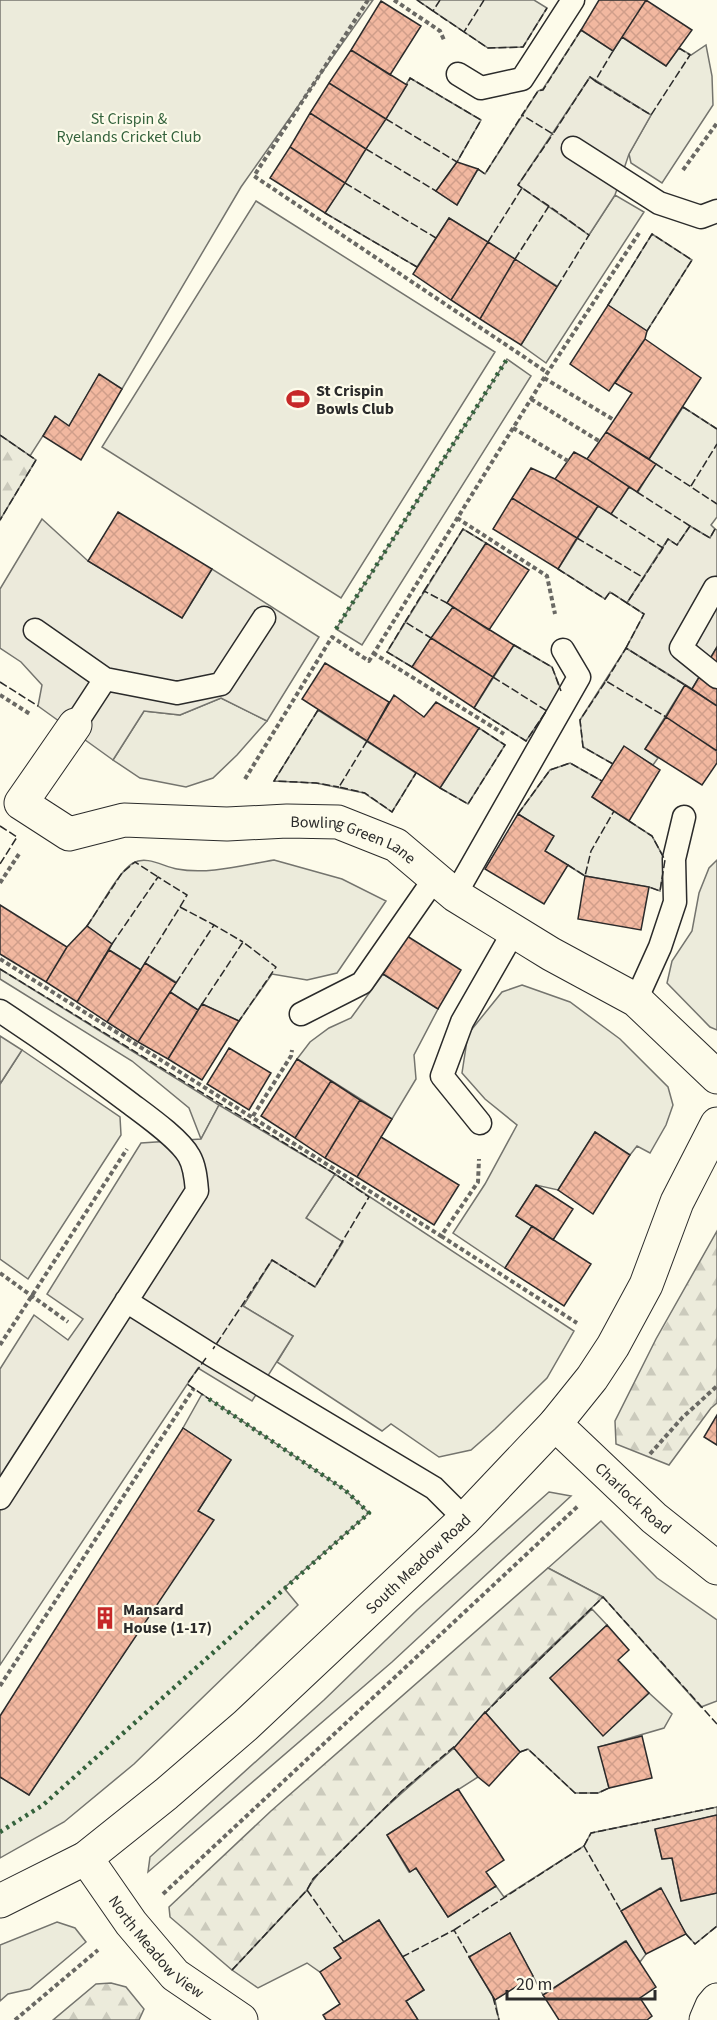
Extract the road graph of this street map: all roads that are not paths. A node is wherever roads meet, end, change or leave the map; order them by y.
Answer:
1 (573, 0) edge
2 (458, 74) road end
3 (573, 148) dead end
4 (717, 211) edge
5 (715, 588) dead end
6 (264, 618) dead end
7 (34, 630) dead end
8 (563, 650) road end
9 (717, 678) edge
10 (105, 679) junction
11 (75, 725) joint
12 (684, 817) dead end
13 (445, 887) junction
14 (514, 931) junction
15 (636, 1000) junction
16 (0, 1011) edge
17 (301, 1014) road end
18 (717, 1077) edge
19 (480, 1123) road end
20 (717, 1124) edge
21 (126, 1301) junction
22 (555, 1424) junction
23 (0, 1498) edge
24 (465, 1519) junction
25 (717, 1568) edge
26 (86, 1858) junction
27 (0, 1901) edge
28 (717, 2000) edge
29 (241, 2020) edge
30 (706, 2020) edge

1 - 2 lane
3 - 4 lane
5 - 9 lane
6 - 10 lane
7 - 10 lane
8 - 13 lane
10 - 11 lane
11 - 13 street, Bowling Green Lane
12 - 15 lane
13 - 14 street, Bowling Green Lane
13 - 17 lane
14 - 15 street, Bowling Green Lane
14 - 19 lane
15 - 18 street, Bowling Green Lane
16 - 21 lane
20 - 22 street, South Meadow Road
21 - 23 lane
21 - 24 lane
22 - 24 street, South Meadow Road
22 - 25 street, Charlock Road
24 - 26 street, South Meadow Road
26 - 27 street, South Meadow Road
26 - 29 street, North Meadow View
28 - 30 street

